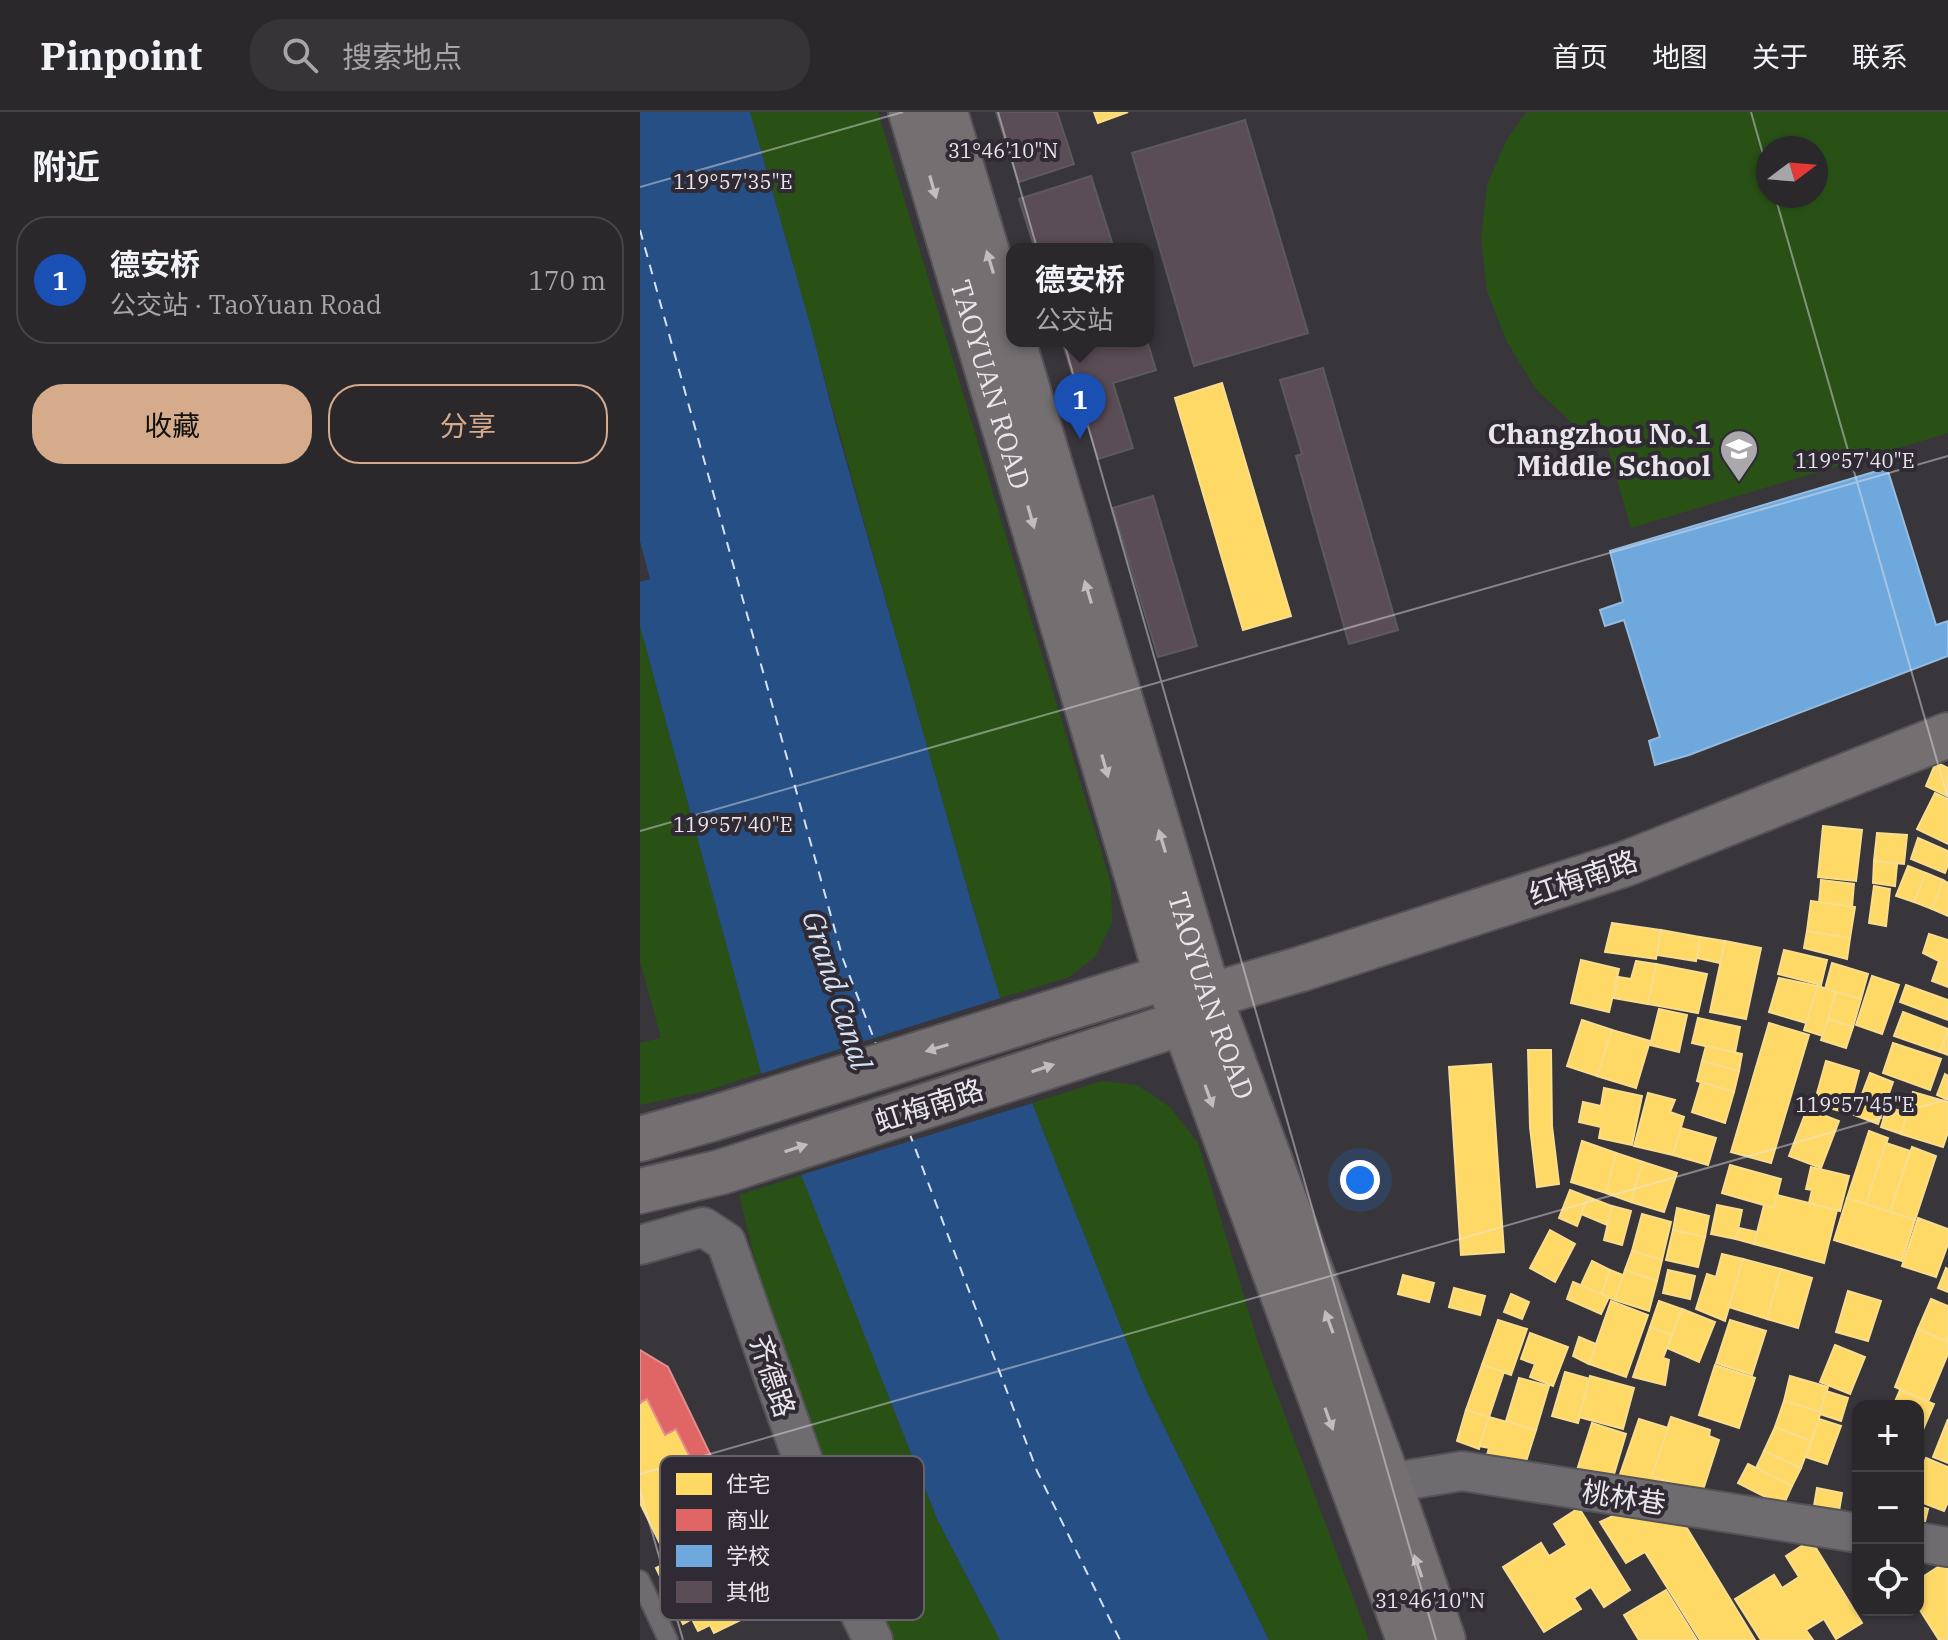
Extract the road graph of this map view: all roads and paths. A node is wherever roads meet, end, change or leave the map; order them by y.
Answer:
1 (911, 112) edge
2 (945, 112) edge
3 (1006, 316) edge
4 (1015, 347) edge
5 (1948, 735) edge
6 (1167, 977) junction
7 (1196, 1010) junction
8 (1136, 1038) joint
9 (640, 1139) edge
10 (640, 1191) edge
11 (640, 1245) edge
12 (801, 1456) edge
13 (1389, 1483) junction
14 (1852, 1532) edge
15 (1924, 1543) edge
16 (1948, 1547) edge
17 (640, 1580) edge
18 (863, 1620) edge
19 (668, 1640) edge
20 (873, 1640) edge
21 (1409, 1640) edge
22 (1443, 1640) edge

1 -> 6 main road, TAOYUAN ROAD
3 -> 2 main road, TAOYUAN ROAD
7 -> 4 main road, TAOYUAN ROAD
5 - 7 main road, 红梅南路
6 - 7 main road
6 -> 9 main road, 虹梅南路
7 - 8 main road, 红梅南路
13 -> 7 main road, TAOYUAN ROAD
7 -> 21 main road
10 -> 8 main road, 虹梅南路
11 - 12 street, 齐德路
13 - 14 street, 桃林巷
22 -> 13 main road, TAOYUAN ROAD
15 - 16 street
17 - 19 lane
18 - 20 street, 齐德路

